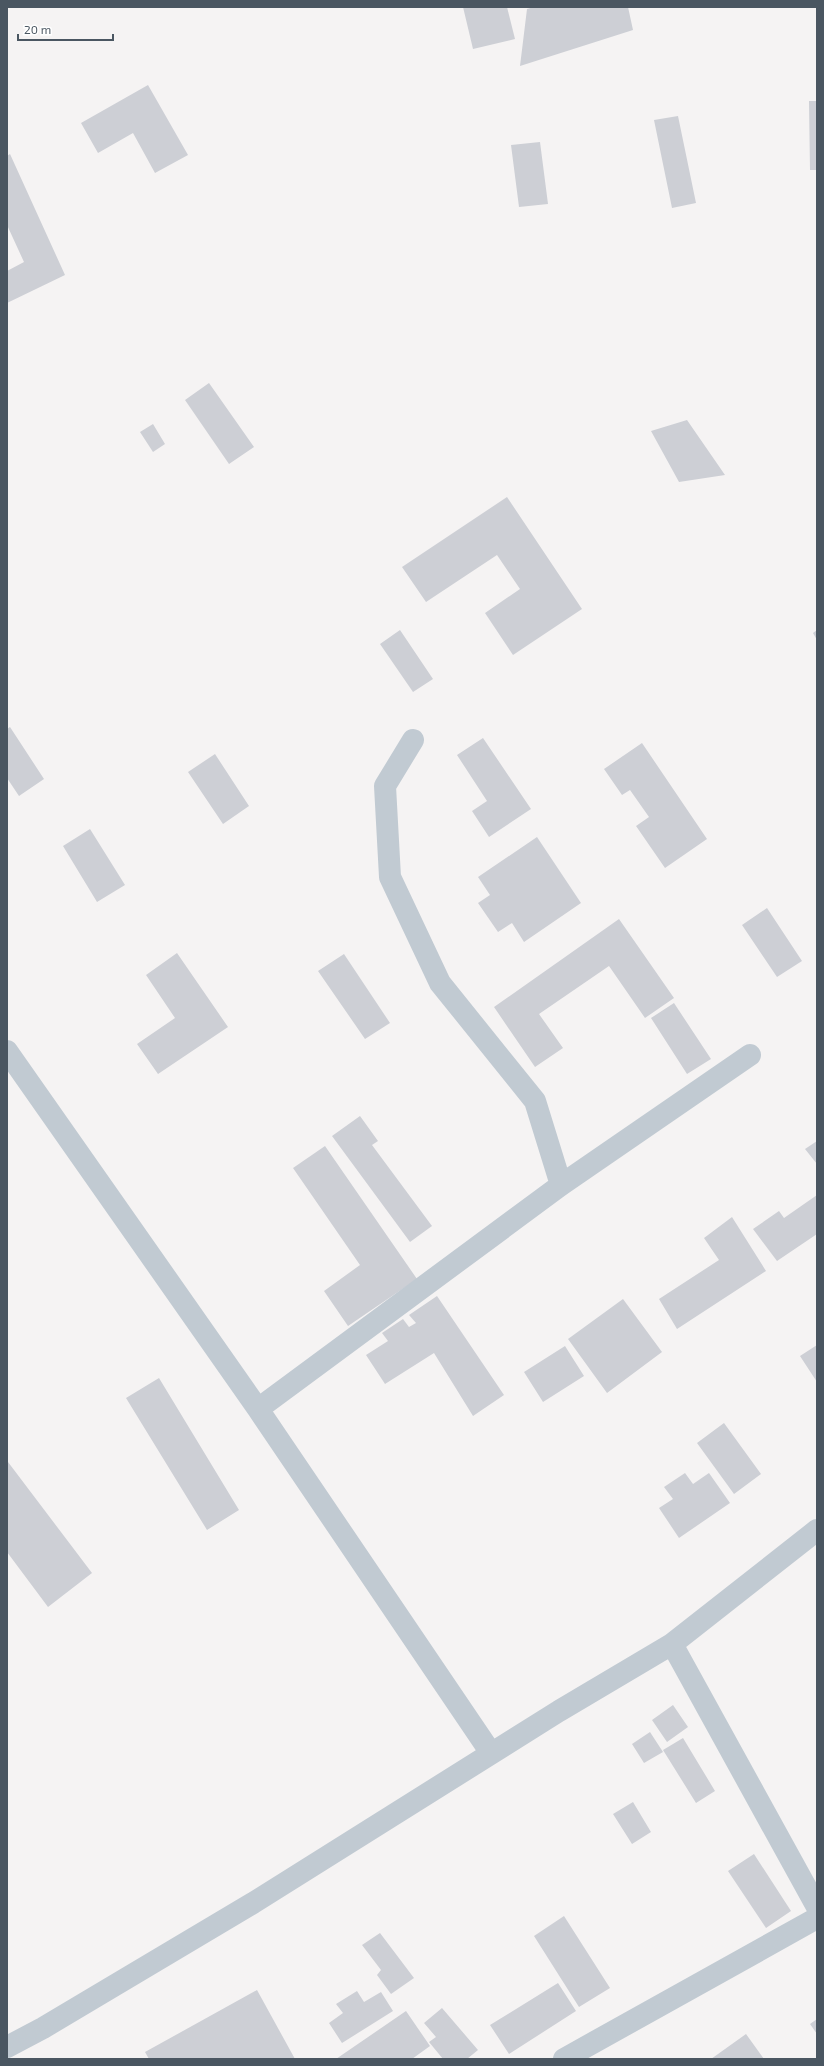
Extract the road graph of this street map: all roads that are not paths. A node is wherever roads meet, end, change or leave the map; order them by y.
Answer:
1 (412, 740) dead end
2 (7, 1051) edge
3 (750, 1055) dead end
4 (561, 1185) junction
5 (258, 1409) junction
6 (817, 1530) edge
7 (672, 1644) junction
8 (491, 1753) junction
9 (817, 1907) edge
10 (817, 1918) edge
11 (7, 2048) edge
12 (564, 2059) edge

1 - 4 street
2 - 5 street
3 - 4 street
4 - 5 street
5 - 8 street
6 - 7 street
7 - 8 street
7 - 9 street
8 - 11 street
10 - 12 street

